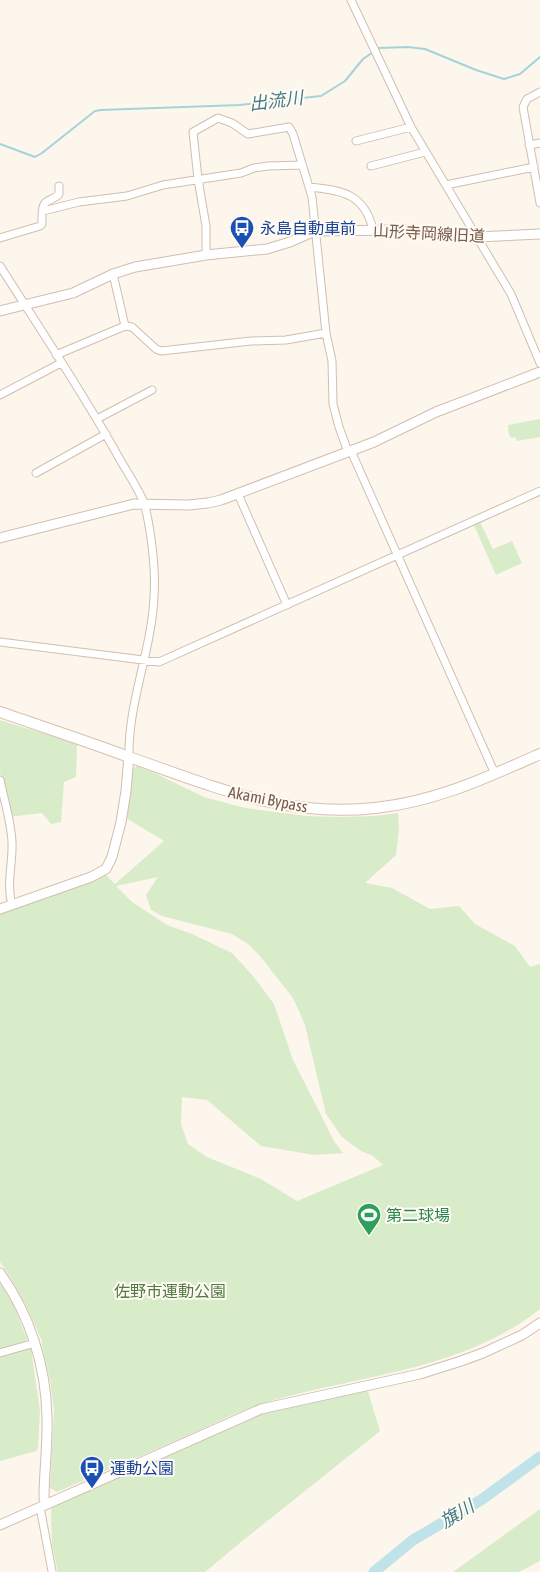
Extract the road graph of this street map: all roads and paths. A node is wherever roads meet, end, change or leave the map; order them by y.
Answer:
1 (351, 0) edge
2 (540, 92) edge
3 (411, 127) junction
4 (356, 141) dead end
5 (540, 143) edge
6 (529, 144) junction
7 (425, 152) junction
8 (302, 165) junction
9 (371, 166) dead end
10 (534, 167) junction
11 (198, 179) junction
12 (446, 185) junction
13 (59, 186) dead end
14 (309, 186) junction
15 (540, 202) edge
16 (43, 211) junction
17 (373, 230) junction
18 (315, 231) junction
19 (540, 234) edge
20 (476, 237) junction
21 (0, 238) edge
22 (206, 256) junction
23 (0, 266) edge
24 (113, 274) junction
25 (24, 304) junction
26 (0, 310) edge
27 (125, 326) junction
28 (326, 334) junction
29 (538, 353) edge
30 (56, 355) junction
31 (61, 363) junction
32 (540, 363) edge
33 (540, 372) edge
34 (152, 390) dead end
35 (0, 394) edge
36 (97, 419) junction
37 (106, 434) junction
38 (350, 452) junction
39 (36, 474) dead end
40 (540, 492) edge
41 (238, 494) junction
42 (144, 504) junction
43 (0, 538) edge
44 (398, 556) junction
45 (287, 605) junction
46 (0, 642) edge
47 (145, 660) junction
48 (0, 712) edge
49 (540, 754) edge
50 (129, 756) junction
51 (495, 774) junction
52 (0, 780) edge
53 (12, 905) junction
54 (0, 909) edge
55 (0, 1273) edge
56 (540, 1323) edge
57 (35, 1343) junction
58 (0, 1353) edge
59 (42, 1506) junction
60 (0, 1525) edge
61 (52, 1571) edge

1 - 3 street
2 - 6 street
3 - 4 street
3 - 7 street
5 - 6 street
6 - 10 street
7 - 9 street
7 - 12 street
8 - 11 street
8 - 11 street
8 - 14 street
10 - 12 street
10 - 15 street
11 - 16 street
11 - 22 street
12 - 20 street
13 - 16 street
14 - 17 street
14 - 18 street
16 - 21 street
17 - 18 street, 山形寺岡線旧道
17 - 20 street, 山形寺岡線旧道
18 - 22 street, 山形寺岡線旧道
18 - 28 street
19 - 20 street, 山形寺岡線旧道
20 - 29 street
22 - 24 street, 山形寺岡線旧道
23 - 25 street
24 - 25 street, 山形寺岡線旧道
24 - 27 street
25 - 26 street, 山形寺岡線旧道
25 - 30 street
27 - 28 street
27 - 30 street
28 - 38 street
29 - 32 street
30 - 31 street
31 - 35 street
31 - 36 street
33 - 38 street
34 - 36 street
36 - 37 street
37 - 39 street
37 - 42 street
38 - 41 street
38 - 44 street
40 - 44 street
41 - 42 street
41 - 45 street
42 - 43 street
42 - 47 street
44 - 45 street
44 - 51 street
45 - 47 street
46 - 47 street
47 - 50 street
48 - 50 main road, Akami Bypass
49 - 51 main road, Akami Bypass
50 - 51 main road, Akami Bypass
50 - 53 street
52 - 53 street
53 - 54 street
55 - 57 street
56 - 59 street
57 - 58 street
57 - 59 street
59 - 60 street
59 - 61 street

